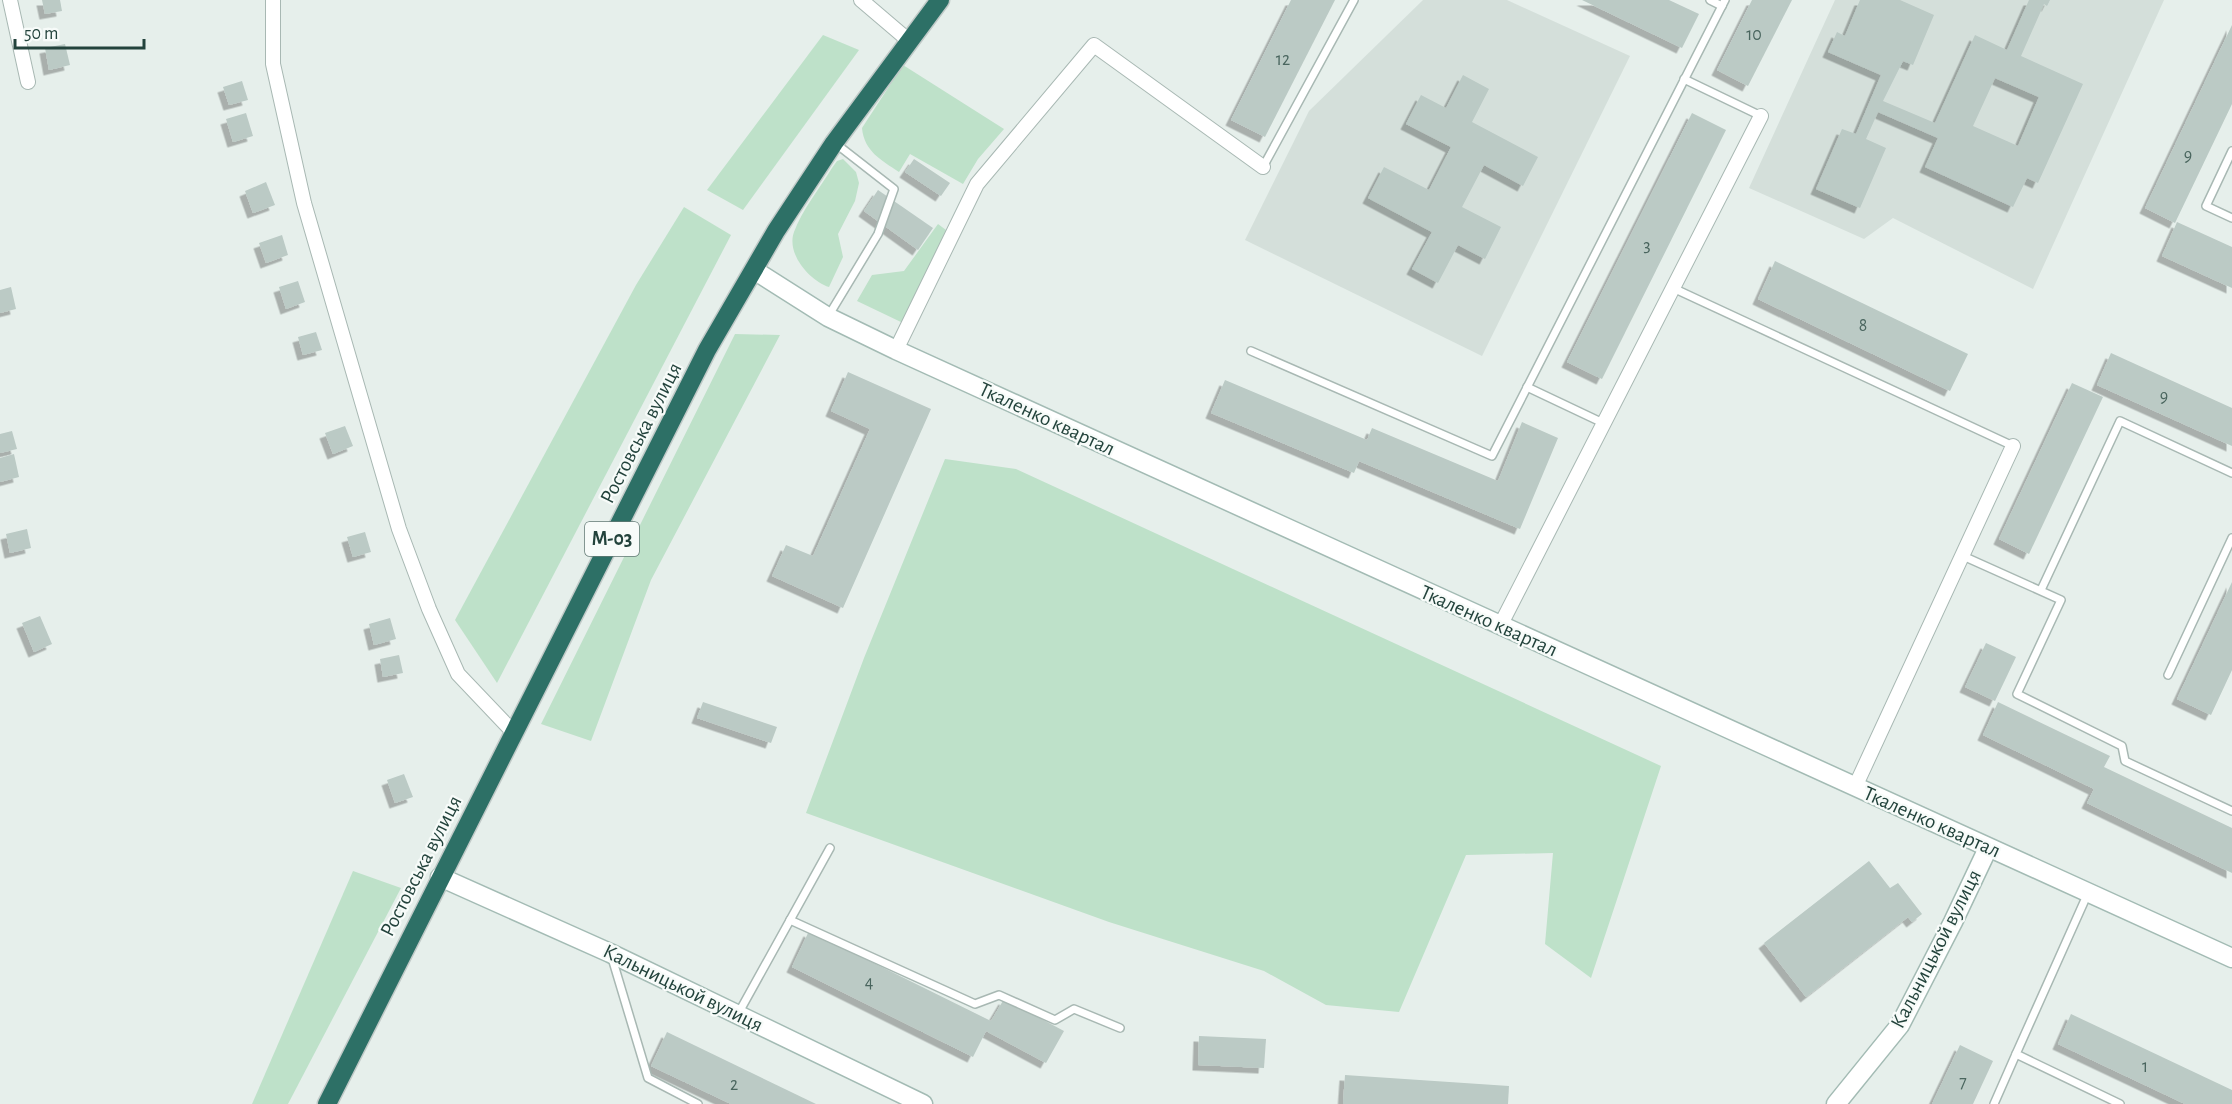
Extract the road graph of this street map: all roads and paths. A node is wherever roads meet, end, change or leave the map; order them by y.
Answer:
1 (10, 0) edge
2 (273, 0) edge
3 (861, 0) edge
4 (940, 0) edge
5 (1354, 0) edge
6 (1710, 0) edge
7 (1724, 3) edge
8 (908, 40) junction
9 (1684, 80) junction
10 (28, 82) dead end
11 (1761, 117) joint
12 (834, 143) junction
13 (2232, 151) edge
14 (1263, 167) joint
15 (2232, 218) edge
16 (754, 270) junction
17 (1673, 288) junction
18 (828, 317) junction
19 (896, 350) junction
20 (1251, 351) dead end
21 (1527, 387) junction
22 (1604, 423) junction
23 (2013, 446) joint
24 (2232, 473) edge
25 (2232, 538) edge
26 (1963, 556) junction
27 (2040, 590) junction
28 (1500, 626) junction
29 (2168, 675) dead end
30 (515, 734) junction
31 (1855, 787) junction
32 (2232, 811) edge
33 (830, 848) dead end
34 (1988, 848) junction
35 (440, 877) junction
36 (2088, 893) junction
37 (790, 920) junction
38 (610, 952) junction
39 (2232, 958) edge
40 (738, 1014) junction
41 (1119, 1028) dead end
42 (2016, 1054) junction
43 (327, 1104) edge
44 (698, 1104) edge
45 (923, 1104) edge
46 (1836, 1104) edge
47 (1994, 1104) edge
48 (2120, 1104) edge

1 - 10 street
2 - 30 street
3 - 8 street
4 - 8 highway, Ростовська вулиця / М-03
5 - 14 lane
6 - 7 lane
7 - 9 lane
8 - 12 highway, Ростовська вулиця / М-03
9 - 11 lane
9 - 21 lane
11 - 17 street
12 - 16 highway, Ростовська вулиця / М-03
12 - 18 lane
13 - 15 lane
14 - 19 street
16 - 18 street, Ткаленко квартал
16 - 30 highway, Ростовська вулиця / М-03
17 - 22 street
17 - 23 lane
18 - 19 street, Ткаленко квартал
19 - 28 street, Ткаленко квартал
20 - 21 lane
21 - 22 lane
22 - 28 street
23 - 26 street
24 - 27 lane
25 - 29 lane
26 - 27 lane
26 - 31 street
27 - 32 lane
28 - 31 street, Ткаленко квартал
30 - 35 highway, Ростовська вулиця / М-03
31 - 34 street, Ткаленко квартал
33 - 37 lane
34 - 36 street, Ткаленко квартал
34 - 46 street, Кальницькой вулиця
35 - 38 street, Кальницькой вулиця
35 - 43 highway, Ростовська вулиця / М-03
36 - 39 street, Ткаленко квартал
36 - 42 lane
37 - 40 lane
37 - 41 lane
38 - 40 street, Кальницькой вулиця
38 - 44 lane
40 - 45 street, Кальницькой вулиця
42 - 47 lane
42 - 48 lane

